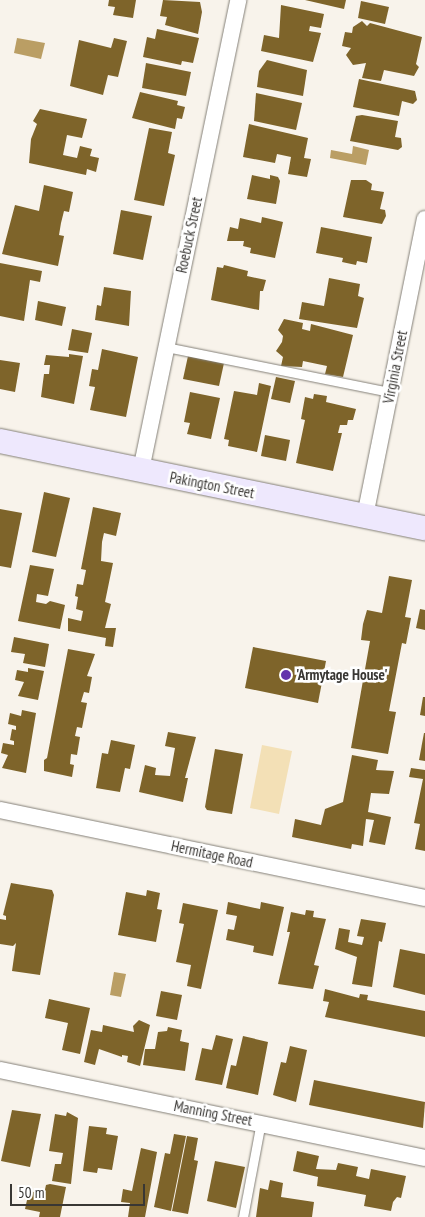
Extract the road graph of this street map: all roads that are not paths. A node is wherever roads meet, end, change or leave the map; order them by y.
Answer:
1 (238, 0) edge
2 (425, 219) edge
3 (166, 347) junction
4 (390, 392) junction
5 (0, 441) edge
6 (141, 470) junction
7 (365, 516) junction
8 (425, 528) edge
9 (0, 810) edge
10 (425, 898) edge
11 (0, 1070) edge
12 (261, 1122) junction
13 (425, 1158) edge
14 (242, 1217) edge

1 - 3 street, Roebuck Street
2 - 4 street, Virginia Street
3 - 4 lane
3 - 6 street, Roebuck Street
4 - 7 street, Virginia Street
5 - 6 street, Pakington Street
6 - 7 street, Pakington Street
7 - 8 street, Pakington Street
9 - 10 street, Hermitage Road
11 - 12 street, Manning Street
12 - 13 street, Manning Street
12 - 14 lane

